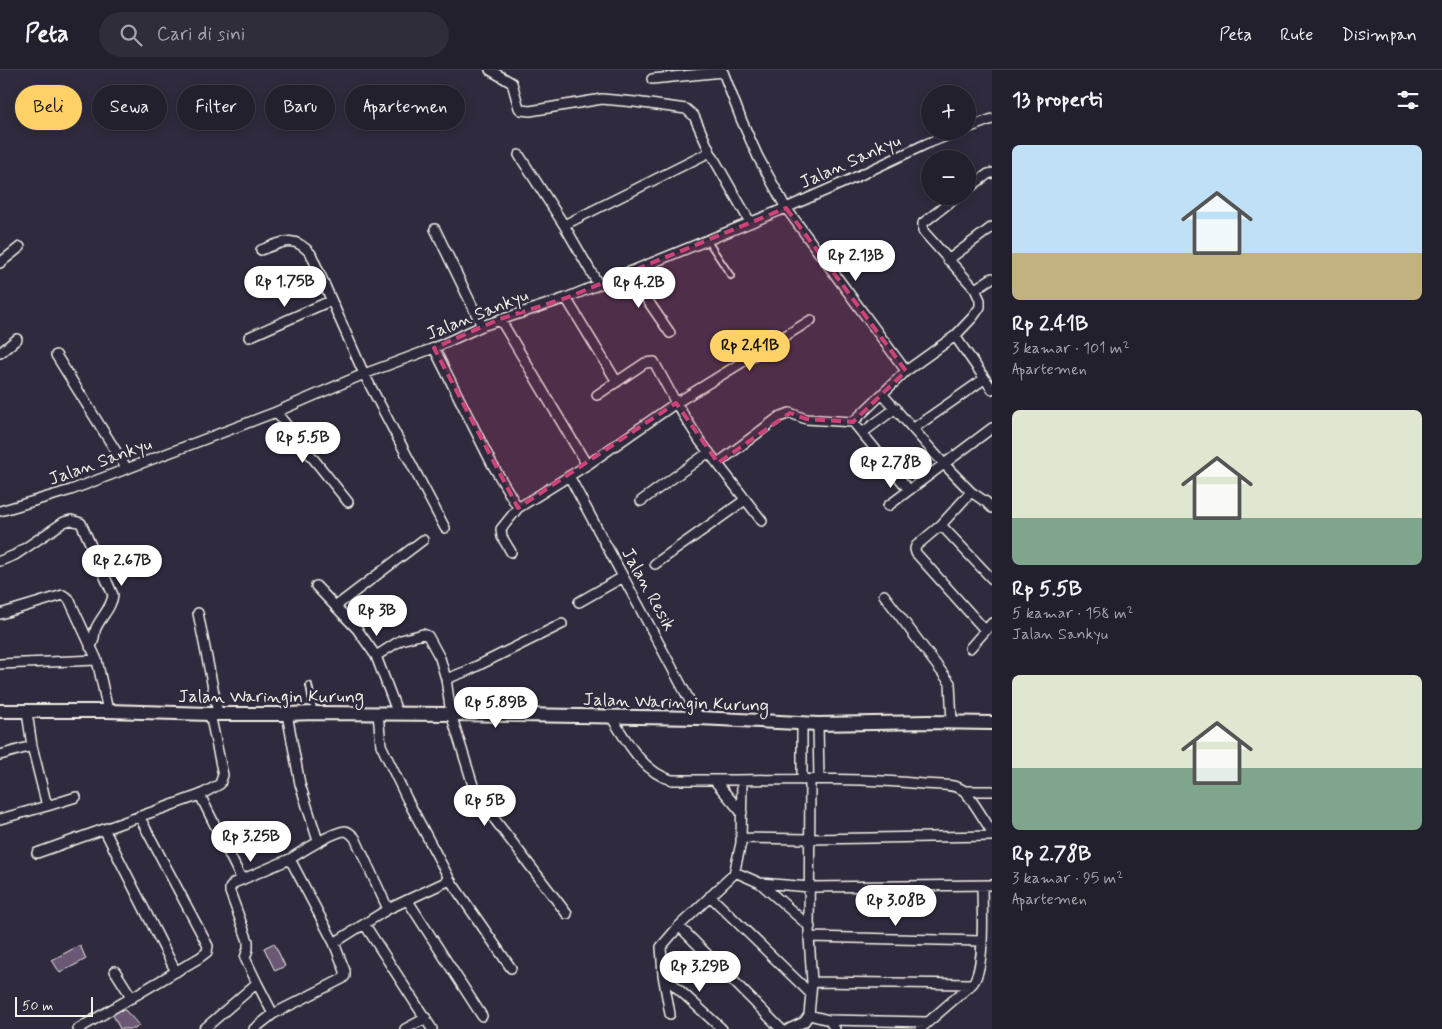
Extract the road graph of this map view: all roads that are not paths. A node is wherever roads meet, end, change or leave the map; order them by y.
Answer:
1 (490, 70) edge
2 (727, 71) edge
3 (652, 79) dead end
4 (992, 119) edge
5 (976, 125) edge
6 (936, 140) edge
7 (710, 152) junction
8 (518, 155) dead end
9 (992, 173) edge
10 (976, 183) edge
11 (946, 205) edge
12 (786, 208) junction
13 (750, 222) junction
14 (564, 225) junction
15 (992, 227) edge
16 (434, 229) dead end
17 (706, 239) junction
18 (20, 248) dead end
19 (261, 250) dead end
20 (948, 260) junction
21 (0, 263) edge
22 (628, 272) junction
23 (731, 276) dead end
24 (992, 278) edge
25 (598, 284) junction
26 (975, 288) junction
27 (566, 298) junction
28 (330, 301) junction
29 (500, 319) junction
30 (811, 320) dead end
31 (482, 326) junction
32 (670, 333) dead end
33 (955, 336) junction
34 (249, 337) dead end
35 (17, 339) dead end
36 (434, 348) junction
37 (0, 353) edge
38 (56, 355) dead end
39 (906, 371) junction
40 (364, 374) junction
41 (984, 379) junction
42 (617, 382) junction
43 (992, 389) edge
44 (597, 395) dead end
45 (883, 395) junction
46 (676, 403) junction
47 (896, 408) junction
48 (276, 412) junction
49 (853, 422) junction
50 (914, 428) junction
51 (992, 428) edge
52 (862, 433) junction
53 (709, 452) junction
54 (718, 463) junction
55 (944, 464) junction
56 (587, 465) junction
57 (127, 469) junction
58 (569, 476) junction
59 (908, 490) junction
60 (971, 492) junction
61 (745, 500) junction
62 (641, 501) dead end
63 (990, 501) edge
64 (348, 502) dead end
65 (888, 506) dead end
66 (518, 508) junction
67 (0, 511) edge
68 (762, 521) dead end
69 (942, 526) junction
70 (444, 528) dead end
71 (423, 540) dead end
72 (511, 552) dead end
73 (0, 561) edge
74 (655, 564) dead end
75 (622, 577) junction
76 (992, 580) edge
77 (316, 586) dead end
78 (884, 595) dead end
79 (579, 602) dead end
80 (336, 606) junction
81 (198, 613) dead end
82 (0, 614) edge
83 (992, 623) edge
84 (562, 624) dead end
85 (985, 630) junction
86 (90, 647) junction
87 (970, 648) dead end
88 (376, 656) junction
89 (97, 660) junction
90 (0, 664) edge
91 (446, 679) junction
92 (309, 684) dead end
93 (0, 711) edge
94 (108, 711) junction
95 (26, 712) junction
96 (314, 713) junction
97 (214, 714) junction
98 (287, 714) junction
99 (378, 714) junction
100 (398, 714) junction
101 (451, 714) junction
102 (612, 718) junction
103 (700, 718) junction
104 (952, 722) junction
105 (992, 723) edge
106 (802, 724) junction
107 (818, 724) junction
108 (32, 746) junction
109 (0, 755) edge
110 (810, 779) junction
111 (714, 780) junction
112 (742, 780) junction
113 (964, 791) junction
114 (992, 791) edge
115 (200, 795) junction
116 (76, 798) dead end
117 (47, 806) junction
118 (742, 813) junction
119 (139, 816) junction
120 (0, 819) edge
121 (104, 829) junction
122 (992, 832) edge
123 (992, 836) edge
124 (741, 838) junction
125 (811, 839) junction
126 (318, 841) junction
127 (37, 853) dead end
128 (290, 858) junction
129 (735, 872) junction
130 (242, 880) junction
131 (450, 880) junction
132 (760, 883) junction
133 (992, 885) edge
134 (982, 886) junction
135 (810, 887) junction
136 (710, 896) junction
137 (408, 901) junction
138 (388, 909) junction
139 (568, 914) dead end
140 (365, 925) junction
141 (679, 926) junction
142 (810, 926) junction
143 (809, 937) junction
144 (982, 941) junction
145 (334, 942) junction
146 (511, 968) dead end
147 (114, 971) dead end
148 (176, 972) junction
149 (662, 974) junction
150 (812, 982) junction
151 (257, 983) junction
152 (972, 984) junction
153 (811, 994) junction
154 (132, 998) junction
155 (273, 1014) junction
156 (670, 1014) dead end
157 (482, 1016) dead end
158 (809, 1016) junction
159 (426, 1018) junction
160 (829, 1020) junction
161 (927, 1022) junction
162 (78, 1029) edge
163 (204, 1029) edge
164 (254, 1029) edge
165 (405, 1029) edge
166 (432, 1029) edge
167 (722, 1029) edge
168 (782, 1029) edge
169 (789, 1029) edge
170 (835, 1029) edge
171 (920, 1029) edge

1 - 7 street
2 - 3 street
2 - 12 street
4 - 5 street
6 - 12 street, Jalan Sankyu
7 - 13 street
7 - 14 street
8 - 14 street
9 - 10 street
11 - 20 street
12 - 13 street, Jalan Sankyu
12 - 39 street
13 - 17 street, Jalan Sankyu
14 - 25 street
15 - 20 street
16 - 31 street
17 - 22 street, Jalan Sankyu
17 - 23 lane
18 - 21 street
19 - 28 street
20 - 26 street
22 - 25 street, Jalan Sankyu
22 - 32 street
24 - 26 street
25 - 27 street, Jalan Sankyu
26 - 33 street
27 - 29 street, Jalan Sankyu
27 - 42 street
28 - 34 street
28 - 40 street
29 - 31 street, Jalan Sankyu
29 - 56 street
30 - 46 street
31 - 36 street, Jalan Sankyu
33 - 39 street
33 - 41 street
35 - 37 street
36 - 40 street, Jalan Sankyu
36 - 66 street
38 - 57 street
39 - 45 street
40 - 48 street, Jalan Sankyu
40 - 70 street
41 - 43 street
41 - 50 street
42 - 44 street
42 - 46 street
45 - 47 street
45 - 49 street
46 - 53 street
46 - 56 street
47 - 50 street
47 - 52 street
48 - 57 street, Jalan Sankyu
48 - 64 street
49 - 52 street
49 - 54 street
50 - 55 street
51 - 55 street
52 - 59 street
53 - 54 street
53 - 62 street
54 - 61 street
55 - 59 street
55 - 60 street
56 - 58 street
57 - 67 street, Jalan Sankyu
58 - 66 street
58 - 75 street, Jalan Resik
59 - 65 street
60 - 63 street
60 - 69 street
61 - 68 street
61 - 74 street
66 - 72 street
69 - 76 street
69 - 85 street
71 - 80 street
73 - 86 street
75 - 79 street
75 - 103 street, Jalan Resik
77 - 80 street
78 - 104 street
80 - 88 street
81 - 97 street
82 - 86 street
83 - 85 street
84 - 91 street
85 - 87 street
86 - 89 street
88 - 91 street
88 - 100 street
89 - 90 street
89 - 94 street
91 - 101 street
92 - 96 lane
93 - 95 street, Jalan Waringin Kurung
94 - 95 street, Jalan Waringin Kurung
94 - 97 street, Jalan Waringin Kurung
95 - 108 street
96 - 98 street, Jalan Waringin Kurung
96 - 99 street, Jalan Waringin Kurung
97 - 98 street, Jalan Waringin Kurung
97 - 115 street
98 - 126 street
99 - 100 street, Jalan Waringin Kurung
99 - 131 street
100 - 101 street, Jalan Waringin Kurung
101 - 102 street, Jalan Waringin Kurung
101 - 139 street
102 - 103 street, Jalan Waringin Kurung
102 - 111 street
103 - 106 street, Jalan Waringin Kurung
104 - 105 street, Jalan Waringin Kurung
104 - 107 street, Jalan Waringin Kurung
106 - 107 street, Jalan Waringin Kurung
106 - 110 street
107 - 110 street
108 - 109 street
108 - 117 street
110 - 112 street
110 - 113 street
110 - 125 street
111 - 112 street
111 - 118 street
112 - 118 street
113 - 114 street
113 - 122 street
115 - 119 street
115 - 130 street
116 - 117 street
117 - 120 street
118 - 124 street
119 - 121 street
119 - 148 street
121 - 127 street
121 - 148 street
123 - 125 street
124 - 125 street
124 - 129 street
125 - 135 street
126 - 128 street
126 - 138 street
128 - 130 street
128 - 145 street
129 - 132 street
129 - 136 street
130 - 151 street
131 - 137 street
131 - 146 street
132 - 135 street
132 - 142 street
133 - 134 street
134 - 135 street
134 - 144 street
135 - 142 street
136 - 141 street
136 - 153 street
137 - 138 street
137 - 157 street
138 - 140 street
140 - 145 street
140 - 159 street
141 - 149 street
141 - 168 street
142 - 143 street
143 - 144 street
143 - 150 street
144 - 152 street
145 - 155 street
147 - 154 street
148 - 154 street
149 - 156 street
149 - 167 street
150 - 152 street
150 - 153 street
151 - 155 street
151 - 163 street
152 - 161 street
153 - 158 street
154 - 162 street
155 - 164 street
158 - 160 street
158 - 169 street
159 - 165 street
159 - 166 street
160 - 161 street
160 - 170 street
161 - 171 street

